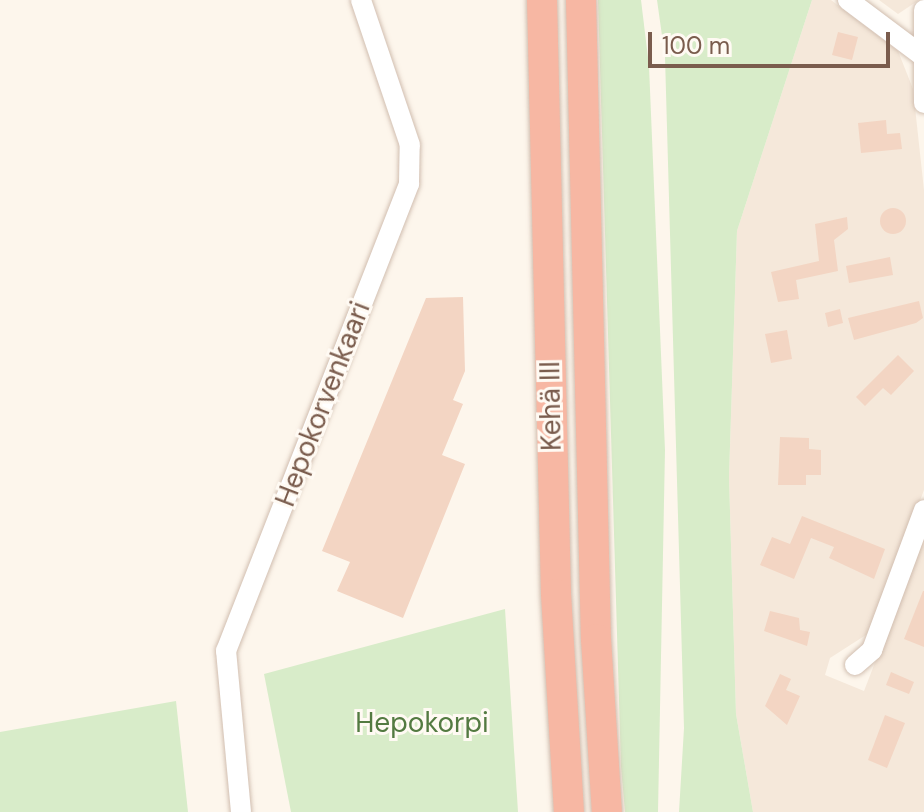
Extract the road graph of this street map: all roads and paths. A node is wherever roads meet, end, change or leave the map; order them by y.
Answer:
1 (361, 0) edge
2 (532, 0) edge
3 (542, 0) edge
4 (581, 0) edge
5 (848, 0) edge
6 (924, 10) edge
7 (921, 56) edge
8 (544, 69) junction
9 (924, 103) edge
10 (924, 510) edge
11 (855, 665) dead end
12 (241, 812) edge
13 (569, 812) edge
14 (607, 812) edge

1 - 12 street, Hepokorvenkaari
2 - 8 highway
3 - 8 highway, Kehä III
4 - 14 highway, Kehä III
5 - 7 street
6 - 7 street
7 - 9 street
8 - 13 highway, Kehä III
10 - 11 street

